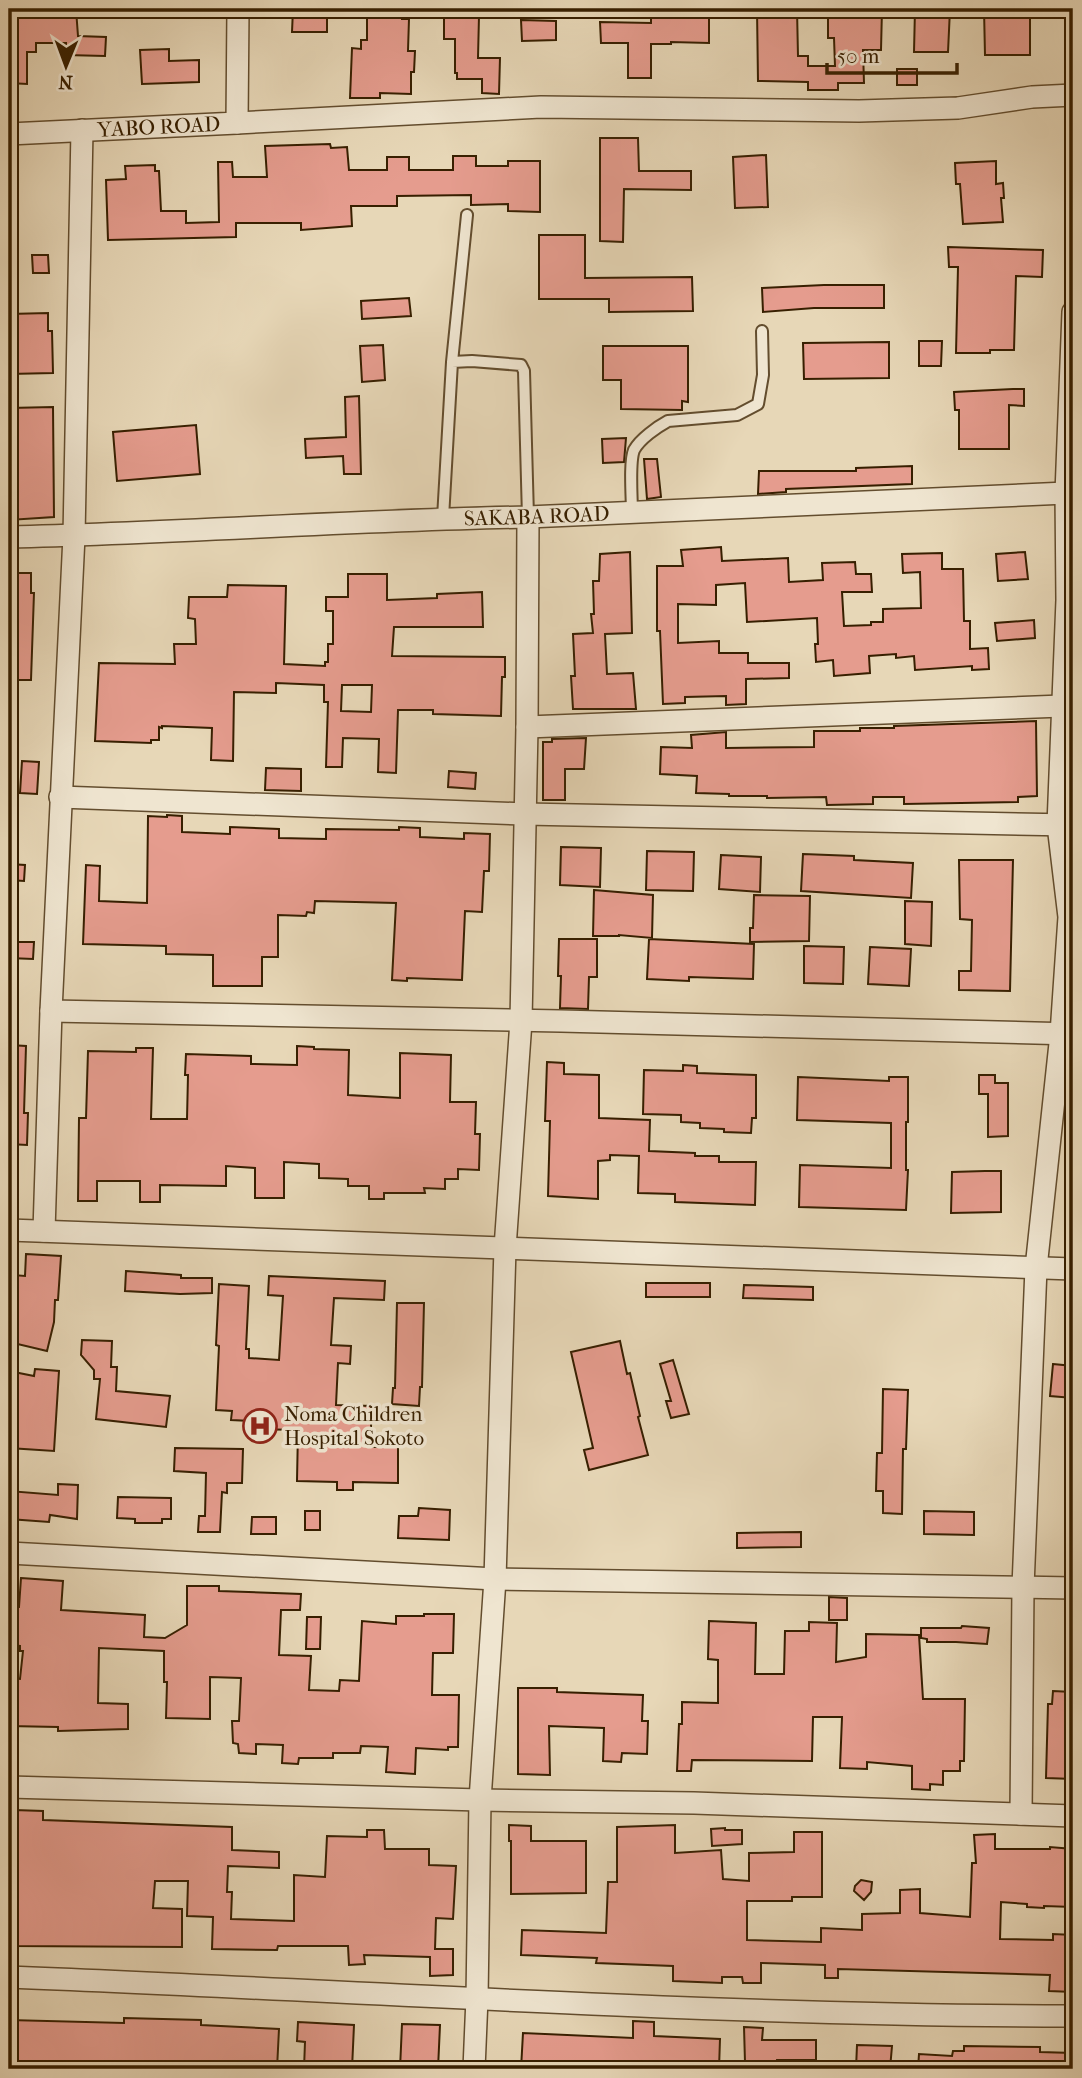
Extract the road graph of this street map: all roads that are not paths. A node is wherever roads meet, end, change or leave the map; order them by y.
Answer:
1 (238, 9) edge
2 (1073, 95) edge
3 (237, 122) junction
4 (82, 131) junction
5 (9, 134) edge
6 (467, 215) dead end
7 (1073, 312) edge
8 (762, 331) dead end
9 (452, 362) junction
10 (1072, 382) edge
11 (1066, 493) junction
12 (632, 513) junction
13 (528, 517) junction
14 (443, 519) junction
15 (74, 536) junction
16 (9, 537) edge
17 (1070, 600) edge
18 (1062, 706) junction
19 (527, 727) junction
20 (60, 797) junction
21 (524, 814) junction
22 (1066, 825) edge
23 (51, 1011) junction
24 (521, 1021) junction
25 (1067, 1034) edge
26 (9, 1230) edge
27 (44, 1231) junction
28 (505, 1248) junction
29 (1036, 1268) junction
30 (1073, 1269) edge
31 (9, 1553) edge
32 (495, 1579) junction
33 (1023, 1587) junction
34 (1073, 1588) edge
35 (9, 1787) edge
36 (480, 1800) junction
37 (1021, 1814) junction
38 (1073, 1816) edge
39 (9, 1977) edge
40 (477, 1998) junction
41 (1073, 2016) edge
42 (474, 2069) edge

1 - 3 street, YABO ROAD
2 - 3 street
3 - 4 street, YABO ROAD
4 - 5 street, YABO ROAD
4 - 15 street
6 - 9 lane
7 - 10 street
8 - 12 lane
9 - 13 lane
9 - 14 lane
10 - 11 street
11 - 12 street, SAKABA ROAD
11 - 17 street
12 - 13 street, SAKABA ROAD
13 - 14 street, SAKABA ROAD
13 - 19 street
14 - 15 street, SAKABA ROAD
15 - 16 street, SAKABA ROAD
15 - 20 street
17 - 18 street
18 - 19 street
18 - 22 street
19 - 21 street
20 - 21 street
20 - 23 street
21 - 22 street
21 - 24 street
22 - 25 street
23 - 24 street
23 - 27 street
24 - 25 street
24 - 28 street
25 - 29 street
26 - 27 street
27 - 28 street
28 - 29 street
28 - 32 street
29 - 30 street
29 - 33 street
31 - 32 street
32 - 33 street
32 - 36 street
33 - 34 street
33 - 37 street
35 - 36 street
36 - 37 street
36 - 40 street
37 - 38 street
39 - 40 street
40 - 41 street
40 - 42 street

